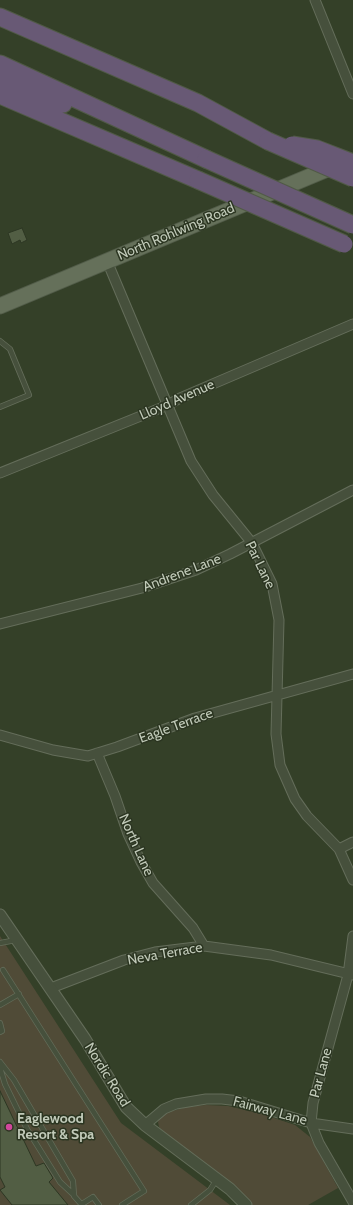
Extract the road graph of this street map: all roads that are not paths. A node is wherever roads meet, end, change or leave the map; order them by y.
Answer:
1 (315, 0) edge
2 (0, 17) edge
3 (0, 64) edge
4 (0, 79) edge
5 (353, 94) edge
6 (0, 95) edge
7 (0, 103) edge
8 (126, 120) junction
9 (67, 124) junction
10 (264, 139) junction
11 (353, 158) edge
12 (353, 163) edge
13 (353, 178) edge
14 (353, 225) edge
15 (348, 246) edge
16 (107, 261) junction
17 (0, 306) edge
18 (353, 324) edge
19 (0, 342) edge
20 (168, 405) junction
21 (0, 407) edge
22 (0, 473) edge
23 (353, 490) edge
24 (252, 543) junction
25 (0, 624) edge
26 (353, 674) edge
27 (278, 695) junction
28 (0, 735) edge
29 (97, 753) junction
30 (353, 842) edge
31 (339, 849) junction
32 (353, 880) edge
33 (0, 915) edge
34 (353, 936) edge
35 (17, 940) junction
36 (0, 943) edge
37 (204, 946) junction
38 (3, 970) dead end
39 (350, 975) edge
40 (51, 988) junction
41 (18, 994) junction
42 (0, 1005) edge
43 (0, 1023) edge
44 (0, 1032) edge
45 (0, 1062) edge
46 (0, 1068) edge
47 (311, 1123) junction
48 (145, 1125) junction
49 (353, 1129) edge
50 (216, 1179) junction
51 (74, 1196) junction
52 (353, 1202) edge
53 (82, 1205) edge
54 (99, 1205) edge
55 (122, 1205) edge
56 (191, 1205) edge
57 (246, 1205) edge

1 - 5 street
2 - 10 highway
3 - 8 highway
4 - 8 highway
6 - 9 highway
7 - 9 highway
8 - 14 highway, bridge
9 - 15 highway, bridge
10 - 12 highway, bridge
10 - 13 highway, bridge
11 - 16 main road, North Rohlwing Road
16 - 17 main road, North Rohlwing Road
16 - 20 street, Par Lane
18 - 20 street, Lloyd Avenue
19 - 21 lane
20 - 22 street, Lloyd Avenue
20 - 24 street, Par Lane
23 - 24 street, Andrene Lane
24 - 25 street, Andrene Lane
24 - 27 street, Par Lane
26 - 27 street, Eagle Terrace
27 - 29 street, Eagle Terrace
27 - 31 street, Par Lane
28 - 29 street, Eagle Terrace
29 - 37 street, North Lane
30 - 31 street
31 - 32 street, Par Lane
33 - 35 street, Nordic Road
34 - 39 street, Par Lane
35 - 36 lane
35 - 40 street, Nordic Road
37 - 39 street, Neva Terrace
37 - 40 street, Neva Terrace
38 - 41 lane
39 - 47 street, Par Lane
40 - 48 street, Nordic Road
41 - 42 lane
41 - 55 lane
43 - 44 lane
45 - 51 lane
46 - 51 lane
47 - 48 street, Fairway Lane
47 - 49 street, Fairway Lane
47 - 52 street, Par Lane
48 - 50 street, Nordic Road
50 - 56 lane
50 - 57 street, Nordic Road
51 - 53 lane
53 - 54 lane

